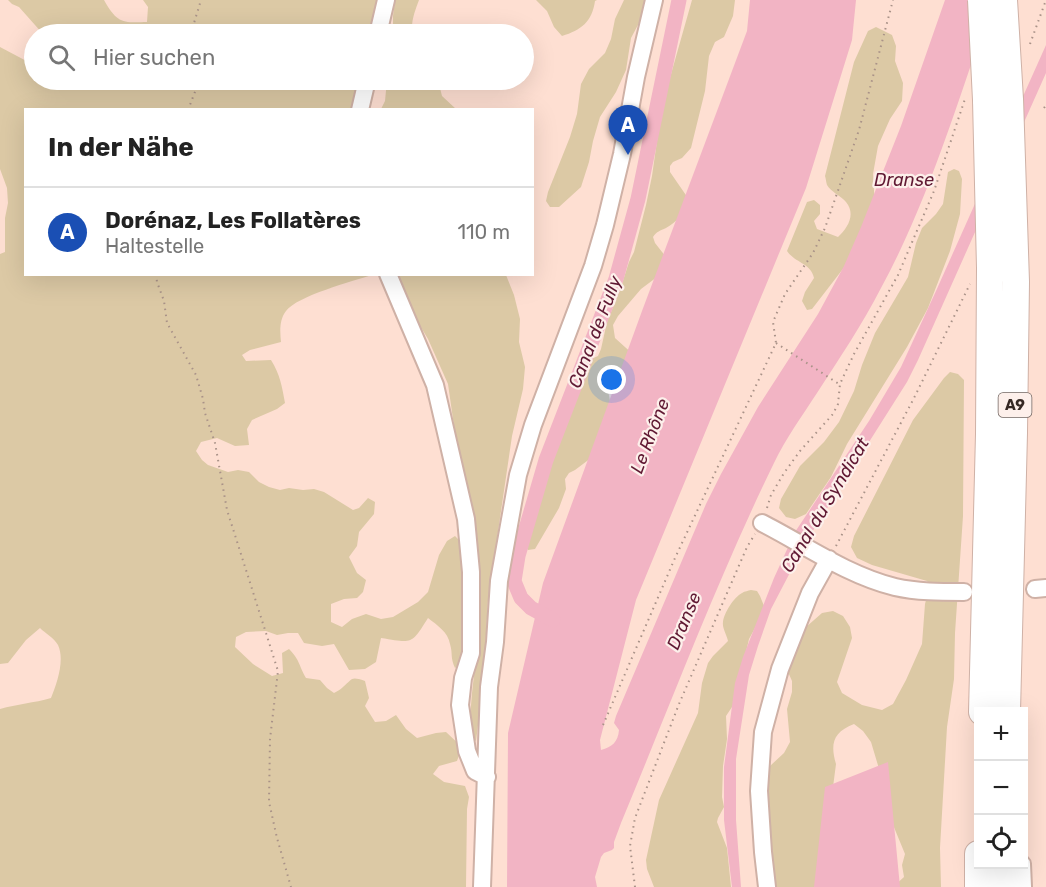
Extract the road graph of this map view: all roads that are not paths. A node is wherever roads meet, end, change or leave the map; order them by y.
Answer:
1 (386, 0) edge
2 (654, 0) edge
3 (981, 0) edge
4 (1004, 0) edge
5 (380, 24) edge
6 (365, 90) edge
7 (987, 98) junction
8 (360, 108) edge
9 (389, 276) edge
10 (1014, 433) junction
11 (769, 526) road end
12 (824, 557) junction
13 (964, 592) dead end
14 (982, 707) edge
15 (1007, 707) edge
16 (1017, 707) edge
17 (487, 777) junction
18 (978, 869) edge
19 (1003, 869) edge
20 (1022, 869) edge
21 (482, 887) edge
22 (767, 887) edge
23 (978, 887) edge
24 (1003, 887) edge
25 (1023, 887) edge

1 - 5 street
2 - 17 street
3 - 7 highway, A9, bridge
4 - 7 highway, A9, bridge
6 - 8 street
7 - 10 highway, A9
7 - 14 highway, A9
9 - 17 street
10 - 15 highway, A9
10 - 16 street
11 - 12 street
12 - 13 street
12 - 22 street
17 - 21 street
18 - 23 highway
19 - 24 highway
20 - 25 street

